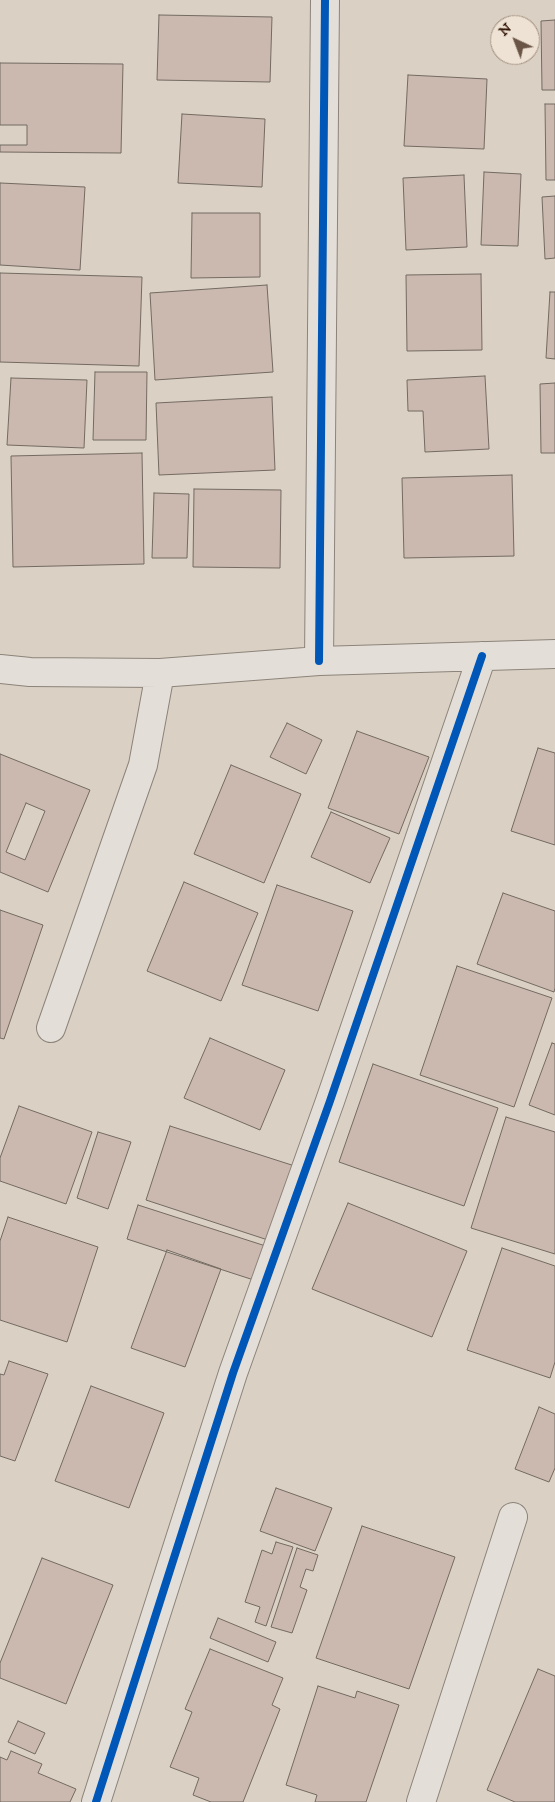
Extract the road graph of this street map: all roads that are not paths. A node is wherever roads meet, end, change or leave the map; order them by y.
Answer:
1 (325, 0) edge
2 (555, 654) edge
3 (482, 656) junction
4 (319, 661) junction
5 (0, 669) edge
6 (160, 673) junction
7 (51, 1028) dead end
8 (512, 1517) dead end
9 (96, 1802) edge
10 (421, 1802) edge

1 - 4 street
2 - 3 street
3 - 4 street
3 - 9 street
4 - 6 street
5 - 6 street
6 - 7 street
8 - 10 street

